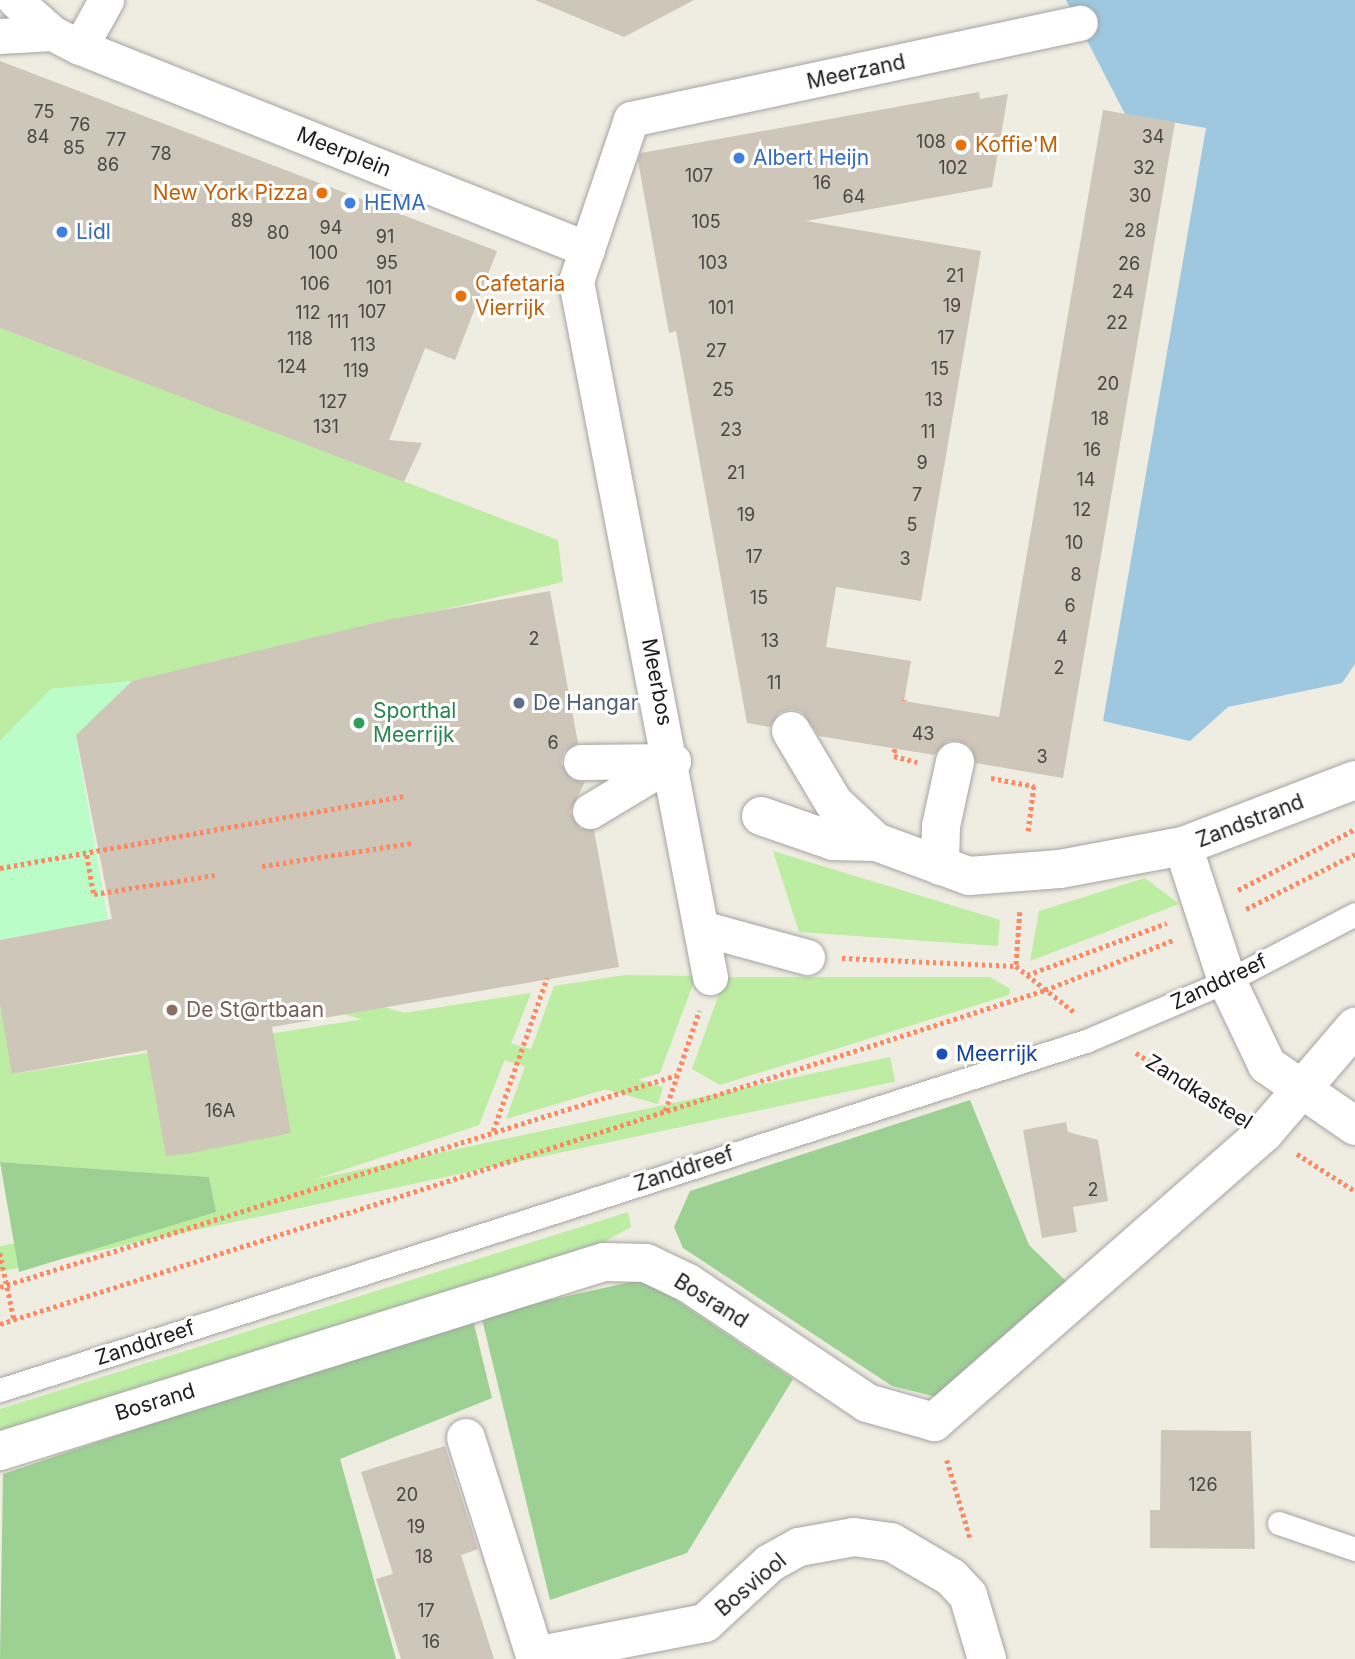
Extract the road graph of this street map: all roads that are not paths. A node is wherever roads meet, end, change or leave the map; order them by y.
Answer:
1 (15, 0) edge
2 (106, 0) edge
3 (1080, 23) dead end
4 (0, 36) edge
5 (66, 40) junction
6 (586, 249) junction
7 (791, 731) dead end
8 (673, 761) junction
9 (581, 762) dead end
10 (955, 762) dead end
11 (1355, 780) edge
12 (590, 811) dead end
13 (761, 816) dead end
14 (876, 842) junction
15 (1183, 846) junction
16 (940, 866) junction
17 (1355, 914) edge
18 (701, 928) junction
19 (807, 957) road end
20 (710, 977) road end
21 (1227, 981) junction
22 (1355, 1027) edge
23 (1302, 1094) junction
24 (1355, 1126) edge
25 (0, 1390) edge
26 (466, 1438) dead end
27 (0, 1451) edge
28 (1279, 1523) dead end
29 (1355, 1549) edge
30 (535, 1657) edge
31 (987, 1659) edge

1 - 5 street
2 - 5 street
3 - 6 street, Meerzand
4 - 5 street
5 - 6 street, Meerplein
6 - 8 street, Meerbos
7 - 14 street
8 - 9 street
8 - 12 street
8 - 18 street, Meerbos
10 - 16 street
11 - 15 street, Zandstrand
13 - 14 street
14 - 16 street
15 - 16 street
15 - 21 street, Zandstrand
17 - 21 lane, Zanddreef
18 - 19 street
18 - 20 street, Meerbos
21 - 23 street
21 - 25 lane, Zanddreef
22 - 23 street
23 - 24 street
23 - 27 street, Bosrand
26 - 30 street, Bosviool
28 - 29 lane
30 - 31 street, Bosviool

